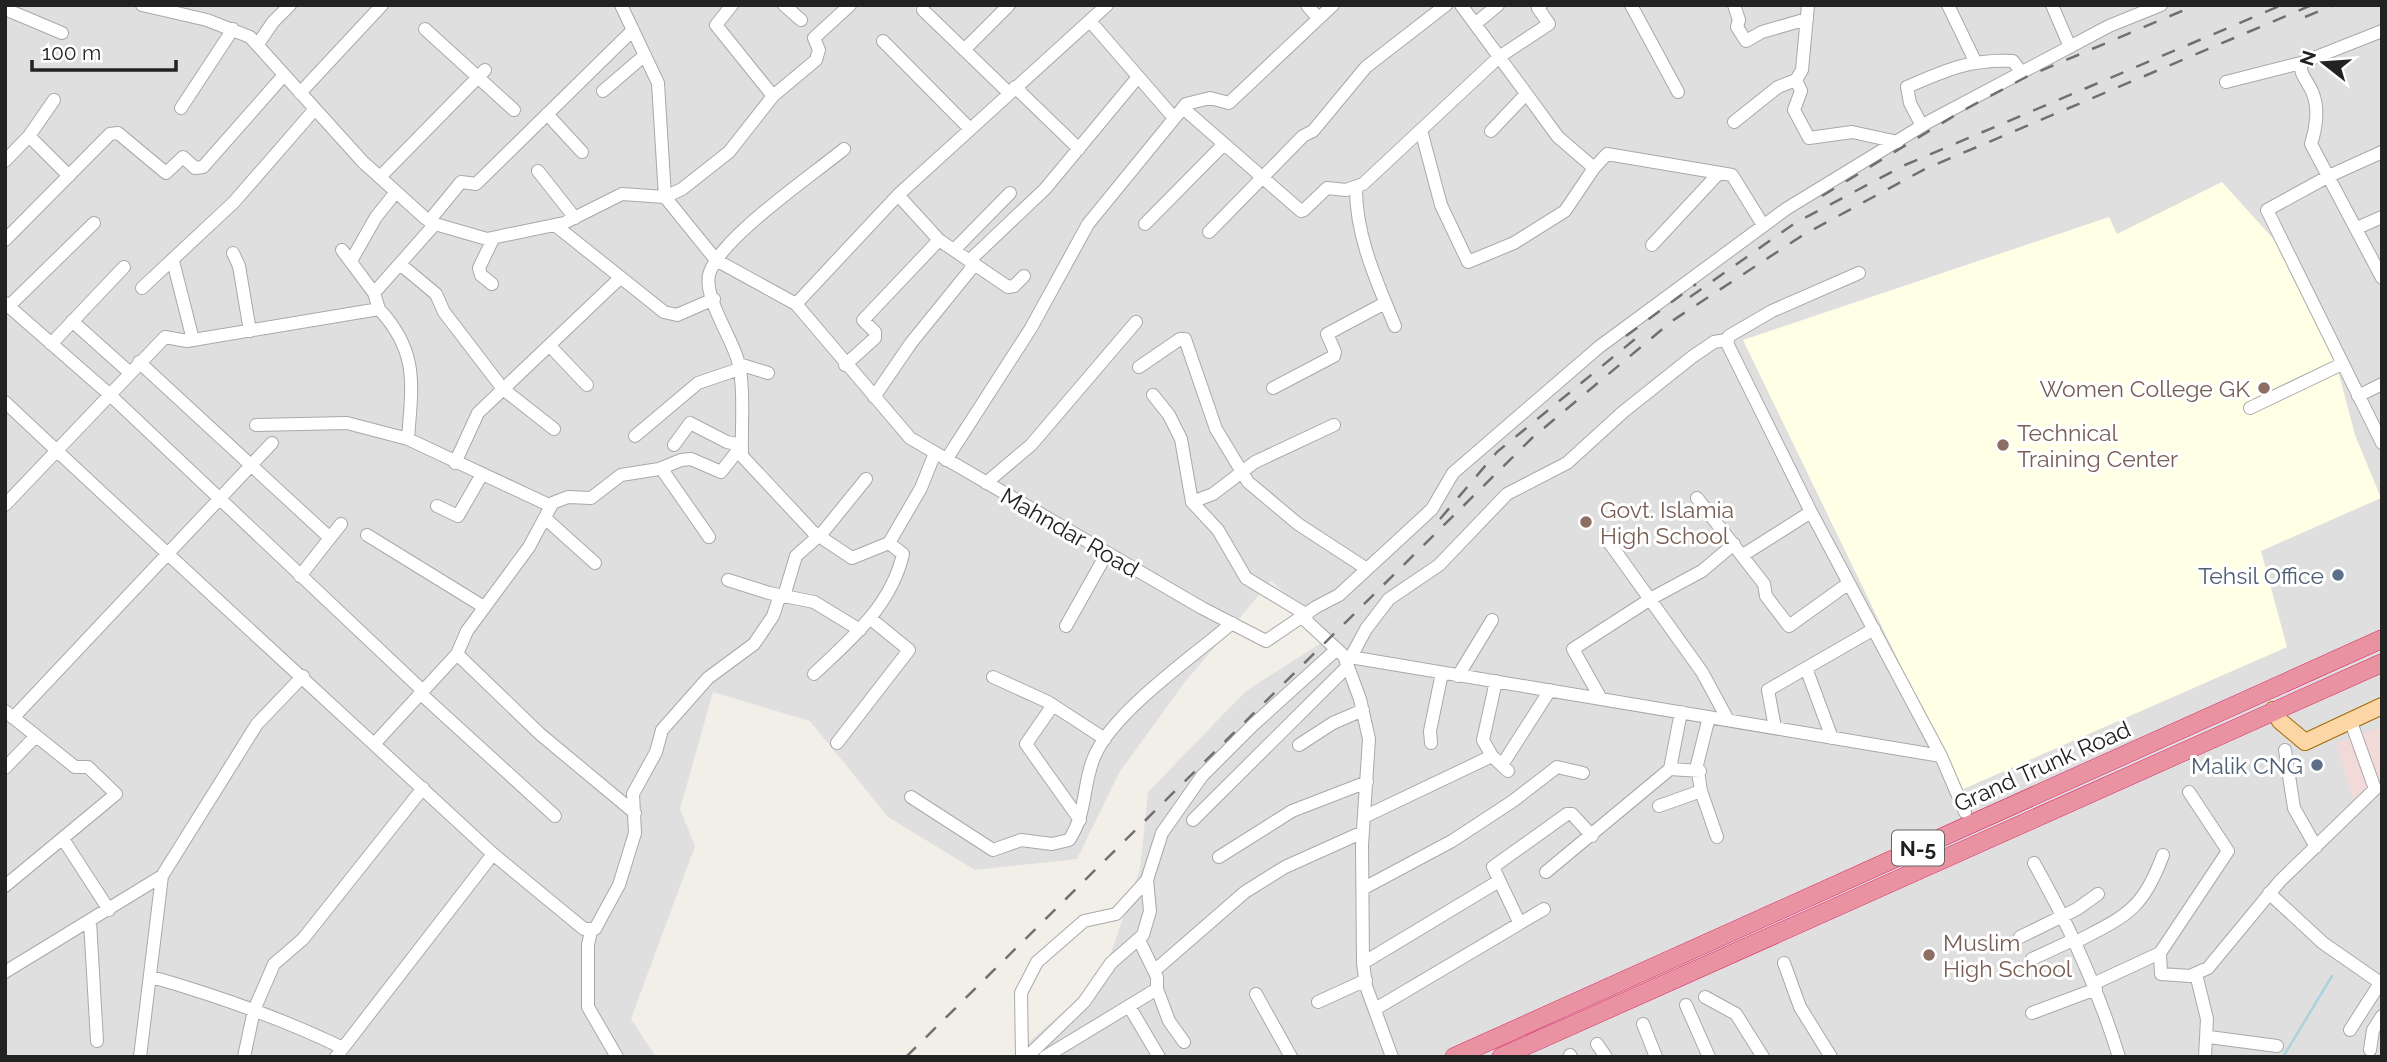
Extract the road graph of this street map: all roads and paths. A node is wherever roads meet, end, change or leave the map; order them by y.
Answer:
1 (142, 5) edge
2 (290, 5) edge
3 (382, 5) edge
4 (621, 5) edge
5 (732, 5) edge
6 (784, 5) edge
7 (849, 5) edge
8 (1009, 5) edge
9 (1107, 5) edge
10 (1307, 5) edge
11 (1333, 5) edge
12 (1446, 5) edge
13 (1461, 5) edge
14 (1498, 5) edge
15 (1541, 5) edge
16 (1631, 5) edge
17 (1734, 5) edge
18 (1948, 5) edge
19 (2052, 5) edge
20 (2161, 5) edge
21 (5, 9) edge
22 (923, 10) dead end
23 (1808, 12) edge
24 (1318, 18) junction
25 (801, 20) dead end
26 (1090, 21) junction
27 (1475, 24) junction
28 (233, 29) junction
29 (425, 29) dead end
30 (633, 30) junction
31 (2382, 31) edge
32 (62, 33) dead end
33 (883, 41) dead end
34 (258, 44) junction
35 (2070, 47) junction
36 (964, 50) junction
37 (645, 55) junction
38 (1499, 57) junction
39 (1975, 61) junction
40 (2301, 63) junction
41 (481, 73) junction
42 (2022, 73) junction
43 (284, 75) junction
44 (1138, 77) junction
45 (1796, 80) junction
46 (2227, 82) dead end
47 (1012, 90) junction
48 (603, 91) dead end
49 (1678, 92) dead end
50 (300, 93) junction
51 (1526, 94) junction
52 (773, 96) junction
53 (54, 100) dead end
54 (181, 108) dead end
55 (315, 109) junction
56 (514, 110) dead end
57 (1179, 113) junction
58 (547, 114) junction
59 (1734, 122) dead end
60 (1922, 126) junction
61 (970, 128) junction
62 (1421, 130) junction
63 (1491, 131) dead end
64 (29, 136) junction
65 (1898, 142) junction
66 (1224, 144) junction
67 (844, 149) dead end
68 (1079, 149) junction
69 (582, 152) dead end
70 (2382, 152) edge
71 (5, 162) edge
72 (1594, 168) junction
73 (538, 170) dead end
74 (1718, 173) junction
75 (69, 176) junction
76 (2329, 176) junction
77 (380, 177) junction
78 (1263, 177) junction
79 (1356, 189) junction
80 (396, 192) junction
81 (1010, 192) dead end
82 (898, 195) junction
83 (665, 197) junction
84 (2382, 217) edge
85 (575, 218) junction
86 (94, 223) dead end
87 (432, 223) junction
88 (1145, 224) dead end
89 (555, 225) junction
90 (1763, 225) junction
91 (2357, 228) junction
92 (1209, 232) dead end
93 (493, 239) junction
94 (5, 240) edge
95 (939, 240) junction
96 (1652, 245) dead end
97 (342, 250) dead end
98 (954, 250) junction
99 (233, 253) dead end
100 (716, 260) junction
101 (173, 261) junction
102 (351, 261) junction
103 (972, 263) junction
104 (400, 264) junction
105 (124, 267) dead end
106 (1859, 273) dead end
107 (1024, 276) dead end
108 (620, 278) junction
109 (2382, 278) edge
110 (492, 284) dead end
111 (142, 288) dead end
112 (374, 293) junction
113 (714, 299) junction
114 (1385, 303) junction
115 (7, 304) edge
116 (796, 304) junction
117 (379, 309) junction
118 (72, 321) junction
119 (1136, 322) dead end
120 (1395, 326) dead end
121 (250, 331) junction
122 (193, 340) junction
123 (1726, 340) junction
124 (51, 344) junction
125 (550, 346) junction
126 (139, 362) junction
127 (2342, 364) junction
128 (845, 365) junction
129 (739, 366) junction
130 (1139, 367) dead end
131 (129, 372) junction
132 (768, 373) dead end
133 (2382, 384) edge
134 (587, 385) dead end
135 (1273, 388) dead end
136 (503, 389) junction
137 (109, 394) junction
138 (1153, 395) dead end
139 (2358, 396) junction
140 (874, 397) junction
141 (5, 401) edge
142 (2250, 408) dead end
143 (256, 425) dead end
144 (1334, 425) dead end
145 (554, 429) dead end
146 (635, 436) dead end
147 (408, 439) junction
148 (272, 443) dead end
149 (2382, 443) edge
150 (674, 445) dead end
151 (742, 445) junction
152 (57, 451) junction
153 (941, 457) junction
154 (454, 463) junction
155 (252, 464) junction
156 (661, 468) junction
157 (1241, 472) junction
158 (481, 476) junction
159 (866, 479) dead end
160 (986, 483) junction
161 (7, 498) edge
162 (1697, 498) dead end
163 (218, 500) junction
164 (1192, 502) junction
165 (550, 504) junction
166 (437, 506) dead end
167 (1811, 512) junction
168 (545, 519) junction
169 (341, 524) dead end
170 (367, 535) dead end
171 (817, 535) junction
172 (330, 537) junction
173 (709, 537) dead end
174 (1606, 538) dead end
175 (889, 543) junction
176 (1734, 544) junction
177 (165, 553) junction
178 (1107, 553) junction
179 (1743, 555) junction
180 (595, 563) dead end
181 (1367, 569) junction
182 (300, 576) junction
183 (728, 580) dead end
184 (1849, 583) junction
185 (782, 596) junction
186 (1652, 598) junction
187 (484, 607) junction
188 (1305, 617) junction
189 (871, 619) junction
190 (1492, 620) dead end
191 (1232, 623) junction
192 (1066, 625) dead end
193 (1874, 629) junction
194 (860, 630) junction
195 (2382, 639) edge
196 (457, 654) junction
197 (1345, 657) junction
198 (2382, 663) edge
199 (1806, 668) junction
200 (1442, 673) junction
201 (814, 674) dead end
202 (303, 676) junction
203 (1458, 676) junction
204 (993, 677) dead end
205 (1496, 681) junction
206 (421, 691) junction
207 (1550, 691) junction
208 (1601, 699) junction
209 (1053, 705) junction
210 (2382, 706) edge
211 (1363, 710) junction
212 (2273, 710) junction
213 (1681, 712) junction
214 (9, 715) edge
215 (1709, 717) junction
216 (1728, 720) junction
217 (2351, 722) junction
218 (1775, 728) junction
219 (35, 737) junction
220 (1832, 738) junction
221 (1105, 739) junction
222 (375, 743) junction
223 (837, 743) dead end
224 (1431, 743) dead end
225 (1299, 745) dead end
226 (2285, 750) dead end
227 (1492, 756) junction
228 (1941, 756) junction
229 (5, 768) edge
230 (1670, 769) junction
231 (1700, 771) junction
232 (1583, 773) dead end
233 (1367, 782) junction
234 (423, 788) junction
235 (1701, 791) junction
236 (2189, 792) dead end
237 (911, 797) dead end
238 (1659, 806) dead end
239 (1965, 812) dead end
240 (635, 813) junction
241 (555, 816) dead end
242 (1366, 816) junction
243 (1080, 820) junction
244 (1193, 820) dead end
245 (1363, 832) junction
246 (1592, 836) junction
247 (1717, 836) dead end
248 (63, 839) junction
249 (2316, 846) junction
250 (493, 854) junction
251 (2163, 855) dead end
252 (1219, 857) dead end
253 (2034, 863) dead end
254 (1546, 872) dead end
255 (162, 876) junction
256 (1147, 880) junction
257 (1499, 881) junction
258 (5, 886) edge
259 (1364, 888) junction
260 (2269, 893) junction
261 (2098, 894) dead end
262 (1544, 909) dead end
263 (109, 910) junction
264 (2062, 916) junction
265 (90, 921) junction
266 (1519, 922) junction
267 (591, 931) junction
268 (2020, 937) dead end
269 (1139, 940) junction
270 (2074, 941) junction
271 (2160, 953) junction
272 (2032, 959) dead end
273 (1363, 963) junction
274 (1784, 963) dead end
275 (1154, 971) junction
276 (5, 972) edge
277 (2196, 974) junction
278 (152, 977) junction
279 (1366, 980) junction
280 (2381, 983) edge
281 (2094, 987) junction
282 (1157, 989) junction
283 (1256, 995) dead end
284 (1705, 997) dead end
285 (1318, 1002) dead end
286 (1686, 1005) dead end
287 (1129, 1006) junction
288 (1377, 1008) junction
289 (254, 1010) junction
290 (2032, 1013) dead end
291 (2382, 1016) edge
292 (1643, 1024) dead end
293 (2350, 1030) dead end
294 (2209, 1037) junction
295 (97, 1041) dead end
296 (1184, 1042) dead end
297 (1597, 1044) dead end
298 (2277, 1046) dead end
299 (2370, 1050) dead end
300 (340, 1052) edge
301 (140, 1057) edge
302 (244, 1057) edge
303 (617, 1057) edge
304 (1022, 1057) edge
305 (1027, 1057) edge
306 (1045, 1057) edge
307 (1159, 1057) edge
308 (1292, 1057) edge
309 (1392, 1057) edge
310 (1454, 1057) edge
311 (1501, 1057) edge
312 (1606, 1057) edge
313 (1656, 1057) edge
314 (1709, 1057) edge
315 (1763, 1057) edge
316 (1831, 1057) edge
317 (2119, 1057) edge
318 (2205, 1057) edge

1 - 28 street
2 - 34 street
3 - 50 street
4 - 30 street
5 - 52 street
6 - 25 street
7 - 52 street
8 - 36 street
9 - 26 street
10 - 24 street
11 - 24 street
12 - 78 street
13 - 27 street
14 - 27 street
15 - 38 street
16 - 49 street
17 - 23 street
18 - 39 street
19 - 35 street
20 - 35 street
21 - 32 street
22 - 36 street
23 - 45 street
24 - 57 street
26 - 44 street
26 - 47 street
27 - 38 street
28 - 34 street
28 - 54 street
29 - 41 street
30 - 37 street
30 - 58 street
31 - 40 street
33 - 61 street
34 - 43 street
35 - 42 street
36 - 47 street
37 - 48 street
37 - 83 street
38 - 51 street
38 - 62 street
39 - 42 street
39 - 60 street
40 - 46 street
40 - 76 street
41 - 56 street
41 - 77 street
42 - 60 street
43 - 50 street
43 - 75 street
44 - 57 street
44 - 68 street
45 - 59 street
45 - 65 street
47 - 61 street
47 - 68 street
50 - 55 street
51 - 63 street
51 - 72 street
52 - 83 street
53 - 64 street
55 - 77 street
55 - 101 street
57 - 66 street
57 - 153 street
58 - 69 street
58 - 87 street
60 - 65 street
61 - 82 street
62 - 72 street
62 - 79 street
64 - 71 street
64 - 75 street
65 - 90 street
66 - 78 street
66 - 88 street
67 - 100 street
68 - 103 street
70 - 76 street
72 - 74 street
73 - 85 street
74 - 90 street
74 - 96 street
75 - 94 street
76 - 91 street
76 - 127 street
77 - 80 street
78 - 79 street
78 - 92 street
79 - 114 street
80 - 87 street
80 - 102 street
81 - 98 street
82 - 95 street
82 - 116 street
83 - 85 street
83 - 100 street, Mahndar Road
84 - 91 street
85 - 89 street
86 - 115 street
87 - 93 street
87 - 104 street
89 - 93 street
89 - 108 street
90 - 181 street
91 - 109 street
93 - 110 street
95 - 98 street
95 - 128 street
97 - 102 street
98 - 103 street
99 - 121 street
100 - 113 street
100 - 116 street, Mahndar Road
101 - 111 street
101 - 122 street
102 - 112 street
103 - 107 street
103 - 140 street
104 - 112 street
104 - 136 street
105 - 118 street
106 - 123 street
108 - 113 street
108 - 125 street
112 - 117 street
113 - 129 street
114 - 120 street
114 - 135 street
115 - 124 street
116 - 128 street, Mahndar Road
117 - 121 street
117 - 147 street
118 - 124 street
118 - 131 street
119 - 160 street
121 - 122 street
122 - 126 street
123 - 167 street
123 - 197 street
124 - 137 street
125 - 134 street
125 - 136 street
126 - 131 street
126 - 155 street
127 - 139 street
127 - 142 street
128 - 140 street, Mahndar Road
129 - 132 street
129 - 146 street
129 - 151 street
130 - 157 street
131 - 137 street
133 - 139 street
136 - 145 street
136 - 154 street
137 - 152 street
137 - 163 street
138 - 164 street
139 - 149 street
140 - 153 street, Mahndar Road
141 - 152 street
143 - 147 street
144 - 157 street
147 - 154 street
148 - 155 street
150 - 151 street
151 - 156 street
151 - 171 street
152 - 161 street
152 - 177 street
153 - 160 street, Mahndar Road
153 - 175 street
154 - 158 street
155 - 163 street
155 - 172 street
156 - 165 street
156 - 173 street
157 - 164 street
157 - 181 street
158 - 165 street
158 - 166 street
159 - 171 street
160 - 178 street, Mahndar Road
162 - 176 street
163 - 177 street
163 - 182 street
164 - 188 street
165 - 168 street
167 - 179 street
167 - 184 street
168 - 180 street
168 - 187 street
169 - 172 street
170 - 187 street
171 - 175 street
171 - 185 street
172 - 182 street
174 - 186 street
175 - 189 street
176 - 179 street
176 - 186 street
177 - 202 street
177 - 214 street
178 - 191 street, Mahndar Road
178 - 192 street
179 - 184 street
181 - 188 street
182 - 206 street
183 - 185 street
184 - 193 street
185 - 194 street
185 - 240 street
186 - 208 street
186 - 216 street
187 - 196 street
188 - 191 street, Mahndar Road
188 - 197 street
189 - 194 street
189 - 223 street
190 - 203 street
191 - 221 street
193 - 199 street
193 - 228 street
194 - 201 street
195 - 310 highway, Grand Trunk Road / N-5
196 - 206 street
196 - 240 street
197 - 200 street
197 - 211 street
197 - 244 street
197 - 256 street
198 - 212 highway, Grand Trunk Road / N-5
199 - 218 street
199 - 220 street
200 - 203 street
200 - 224 street
202 - 222 street
202 - 255 street
203 - 205 street
204 - 209 street
205 - 207 street
205 - 227 street
206 - 222 street
206 - 241 street
207 - 208 street
207 - 227 street
208 - 213 street
209 - 221 street
209 - 243 street
210 - 217 main road
211 - 225 street
211 - 233 street
212 - 217 main road
212 - 311 highway, Grand Trunk Road / N-5
213 - 215 street
213 - 230 street
214 - 219 street
215 - 216 street
215 - 231 street
216 - 218 street
217 - 249 street
218 - 220 street
219 - 229 street
219 - 248 street
220 - 228 street
221 - 243 street
222 - 234 street
226 - 249 street
227 - 242 street
228 - 239 street
230 - 231 street
230 - 246 street
231 - 235 street
232 - 259 street
233 - 242 street
233 - 252 street
234 - 250 street
234 - 289 street
235 - 238 street
235 - 247 street
236 - 271 street
237 - 243 street
240 - 267 street
242 - 245 street
245 - 259 street
245 - 275 street
246 - 254 street
246 - 257 street
248 - 258 street
248 - 263 street
249 - 260 street
250 - 267 street
250 - 300 street
251 - 270 street
253 - 264 street
255 - 263 street
255 - 278 street
256 - 269 street
256 - 304 street
257 - 266 street
257 - 273 street
259 - 273 street
260 - 277 street
260 - 280 street
261 - 264 street
262 - 266 street
263 - 265 street
264 - 268 street
264 - 270 street
265 - 276 street
265 - 295 street
266 - 288 street
267 - 303 street
269 - 275 street
269 - 305 street
270 - 272 street
270 - 281 street
271 - 277 street
271 - 281 street
273 - 279 street
274 - 316 street
275 - 282 street
277 - 294 street
278 - 289 street
278 - 301 street
279 - 285 street
279 - 288 street
280 - 293 street
281 - 290 street
281 - 317 street
282 - 287 street
282 - 296 street
283 - 308 street
284 - 315 street
286 - 314 street
287 - 306 street
287 - 307 street
288 - 309 street
289 - 300 street
289 - 302 street
291 - 299 street
292 - 313 street
294 - 298 street
294 - 318 street
297 - 312 street

